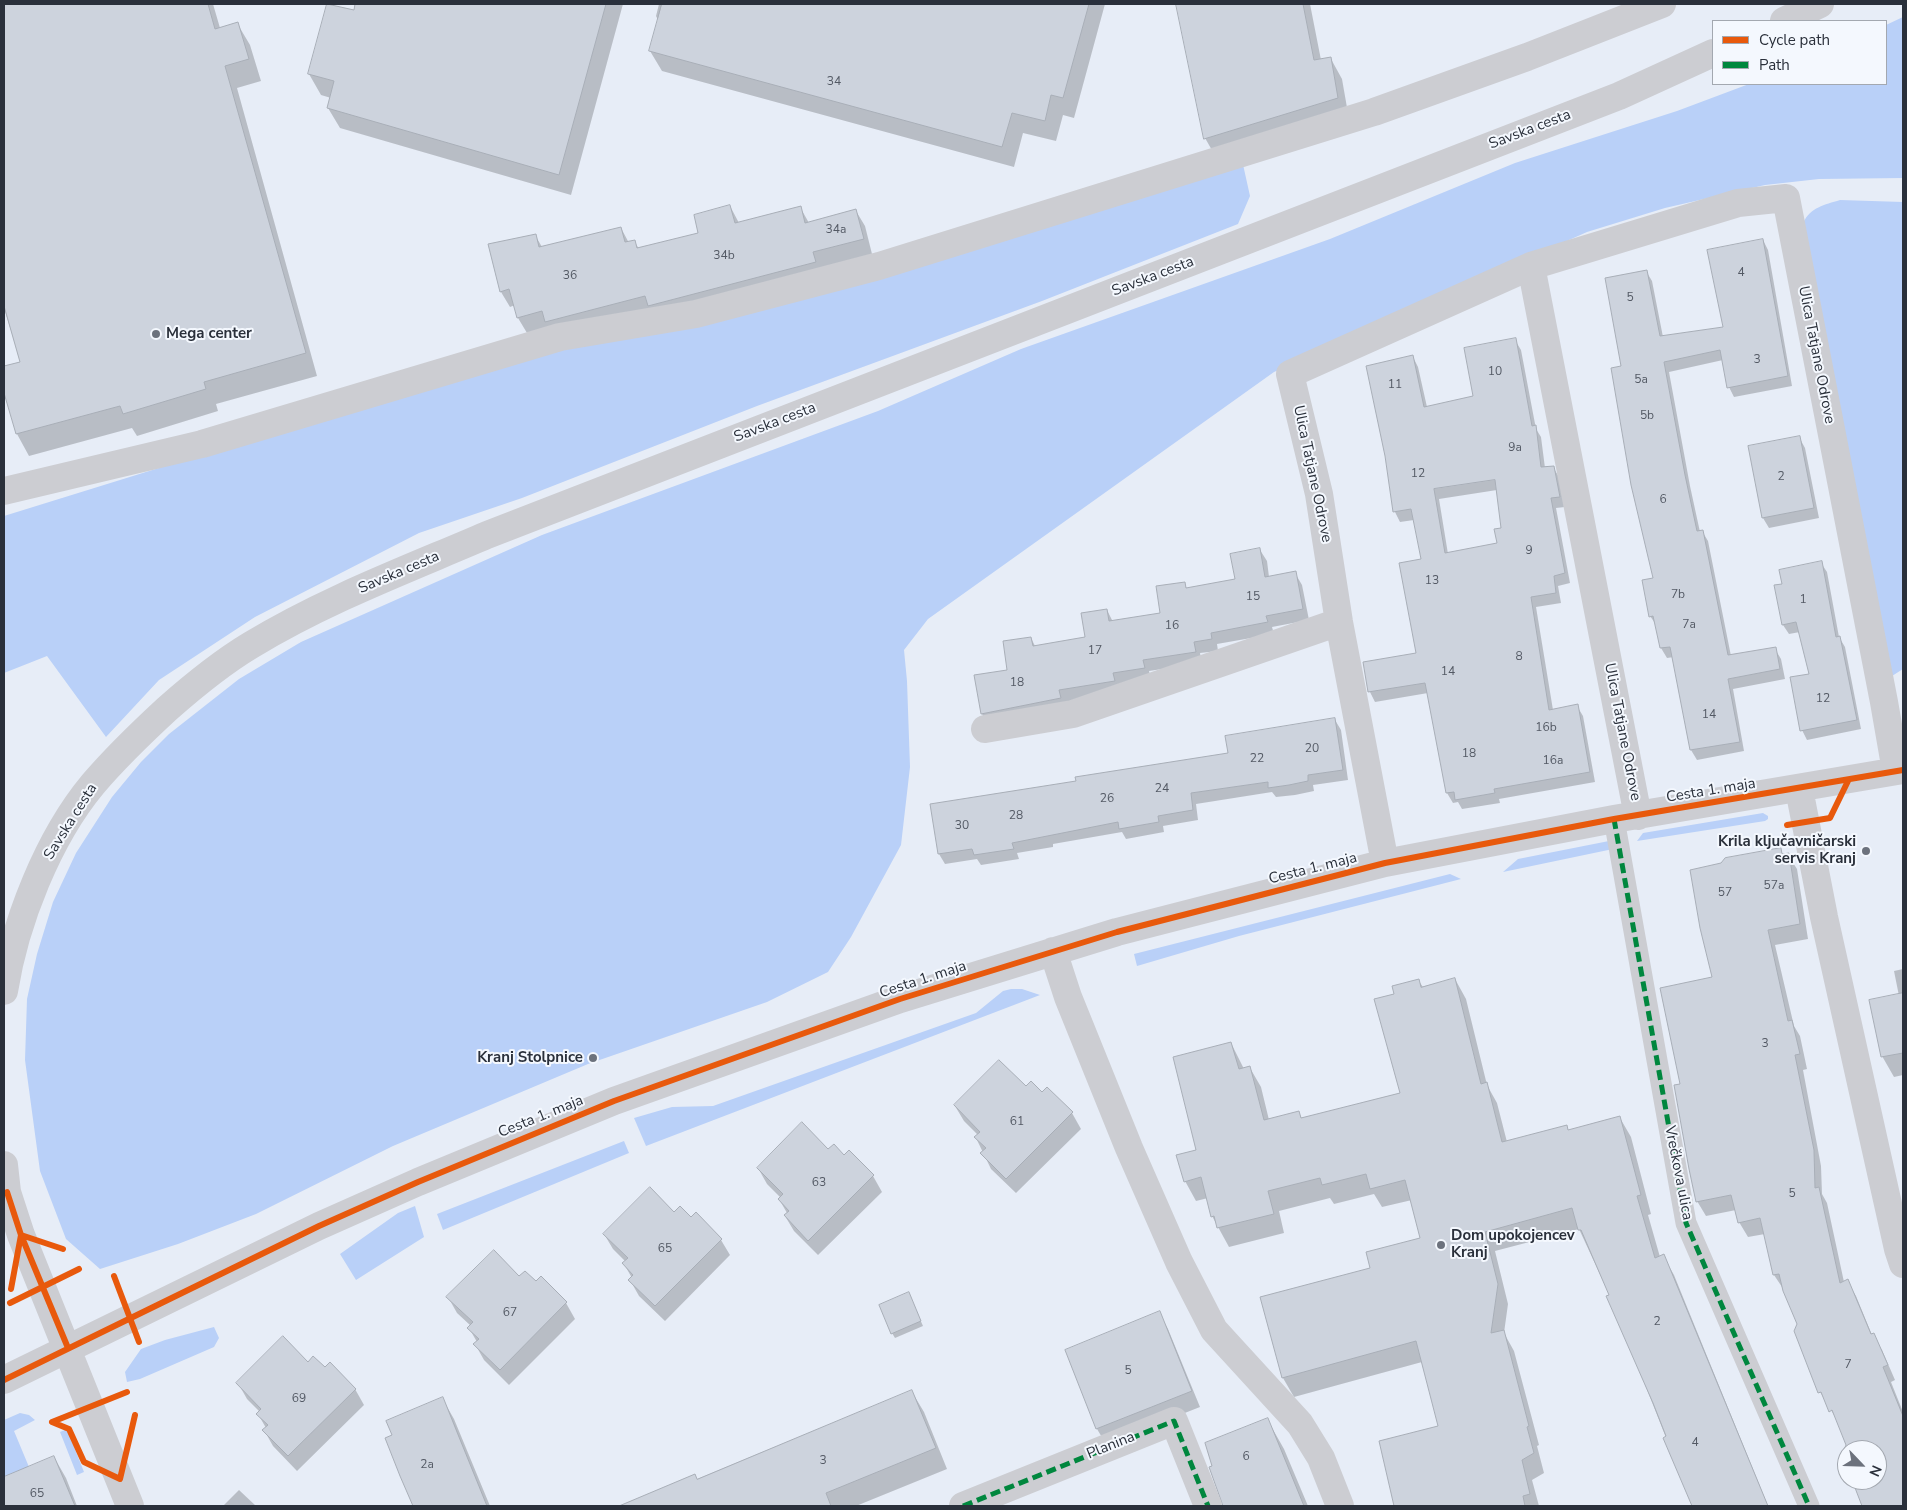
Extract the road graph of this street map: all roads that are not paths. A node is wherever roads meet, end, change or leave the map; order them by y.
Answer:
1 (1662, 4) edge
2 (1820, 4) edge
3 (1786, 20) edge
4 (1712, 53) edge
5 (1531, 266) junction
6 (4, 492) edge
7 (1339, 622) junction
8 (985, 729) dead end
9 (1899, 771) edge
10 (1799, 789) junction
11 (1626, 818) junction
12 (1385, 863) junction
13 (1053, 951) junction
14 (4, 991) edge
15 (4, 1165) edge
16 (5, 1192) edge
17 (1903, 1264) edge
18 (68, 1348) junction
19 (4, 1380) edge
20 (130, 1506) edge
21 (963, 1506) edge
22 (1208, 1506) edge
23 (1340, 1506) edge
24 (1809, 1506) edge

1 - 6 street
2 - 3 street
4 - 14 street, Savska cesta
5 - 7 street, Ulica Tatjane Odrove
5 - 9 street, Ulica Tatjane Odrove
5 - 11 street, Ulica Tatjane Odrove
7 - 8 street
7 - 12 street, Ulica Tatjane Odrove
9 - 10 street, Cesta 1. maja
10 - 11 street, Cesta 1. maja
10 - 17 street
11 - 12 street, Cesta 1. maja
11 - 24 street, Vrečkova ulica
12 - 13 street, Cesta 1. maja
13 - 18 street, Cesta 1. maja
13 - 23 street
15 - 16 street
16 - 18 street
18 - 19 street, Cesta 1. maja
18 - 20 street
21 - 22 street, Planina

